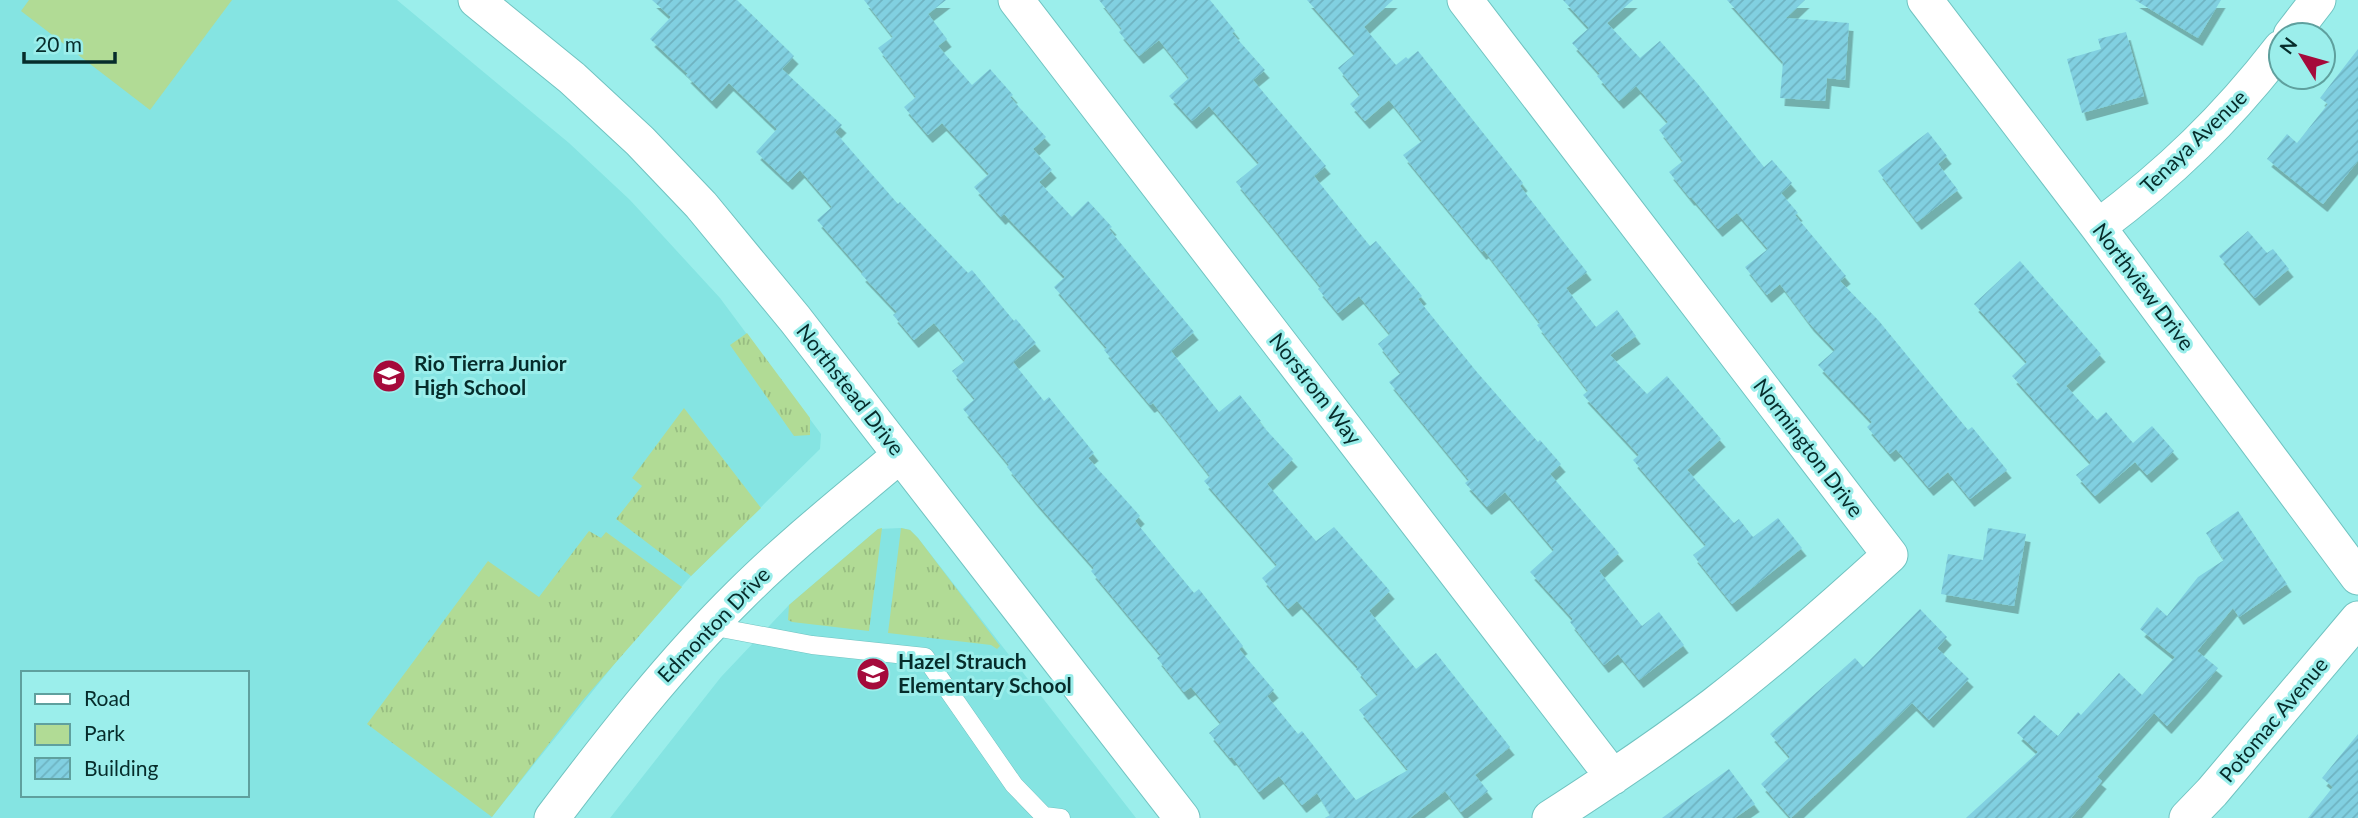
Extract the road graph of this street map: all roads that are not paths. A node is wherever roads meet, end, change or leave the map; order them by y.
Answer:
1 (476, 0) edge
2 (1016, 0) edge
3 (1465, 0) edge
4 (1925, 0) edge
5 (2318, 0) edge
6 (2302, 21) edge
7 (2267, 66) edge
8 (2098, 227) junction
9 (900, 455) junction
10 (2358, 577) edge
11 (2358, 619) edge
12 (710, 625) junction
13 (1613, 777) junction
14 (552, 818) edge
15 (1061, 818) edge
16 (1182, 818) edge
17 (1550, 818) edge
18 (2187, 818) edge

1 - 9 street, Northstead Drive
2 - 13 street, Norstrom Way
3 - 13 street, Normington Drive
4 - 8 street, Northview Drive
5 - 6 street
7 - 8 street, Tenaya Avenue
8 - 10 street, Northview Drive
9 - 12 street, Edmonton Drive
9 - 16 street, Northstead Drive
11 - 18 street, Potomac Avenue
12 - 14 street, Edmonton Drive
12 - 15 lane
13 - 17 street, Normington Drive

